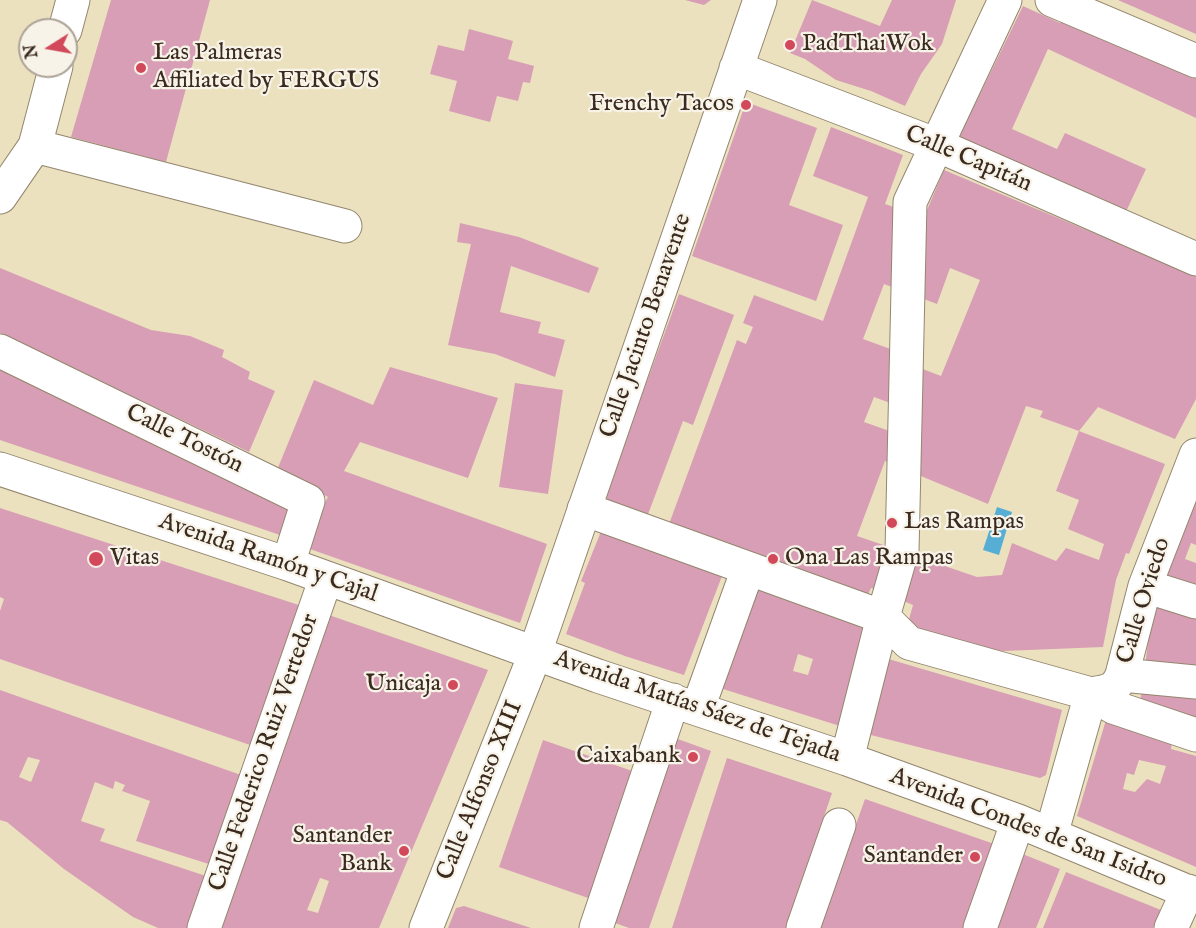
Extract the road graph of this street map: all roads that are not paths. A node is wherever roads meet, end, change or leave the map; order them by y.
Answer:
1 (73, 0) edge
2 (760, 0) edge
3 (1005, 0) edge
4 (1052, 0) edge
5 (68, 18) edge
6 (1196, 61) edge
7 (736, 68) junction
8 (53, 78) edge
9 (937, 145) junction
10 (35, 146) junction
11 (0, 197) edge
12 (345, 226) dead end
13 (1196, 259) edge
14 (0, 351) edge
15 (1196, 455) edge
16 (0, 469) edge
17 (584, 509) junction
18 (288, 564) junction
19 (748, 569) junction
20 (326, 578) junction
21 (1145, 586) junction
22 (1196, 602) edge
23 (883, 617) junction
24 (535, 653) junction
25 (1122, 675) junction
26 (1196, 682) edge
27 (1091, 694) junction
28 (685, 704) junction
29 (1196, 735) edge
30 (853, 762) junction
31 (1018, 821) junction
32 (839, 825) dead end
33 (1051, 835) junction
34 (1192, 893) edge
35 (204, 928) edge
36 (426, 928) edge
37 (596, 928) edge
38 (803, 928) edge
39 (980, 928) edge
40 (1171, 928) edge

1 - 5 street
2 - 7 street, Calle Jacinto Benavente
3 - 9 street
4 - 6 street
7 - 9 street, Calle Capitán
7 - 17 street, Calle Jacinto Benavente
8 - 10 street
9 - 13 street, Calle Capitán
9 - 23 street
10 - 11 street
10 - 12 street
14 - 18 street, Calle Tostón
15 - 21 street, Calle Oviedo
16 - 18 street, Avenida Ramón y Cajal
17 - 19 street
17 - 24 street, Calle Jacinto Benavente
18 - 20 street, Avenida Ramón y Cajal
19 - 23 street
19 - 28 street
20 - 24 street, Avenida Ramón y Cajal
20 - 35 street, Calle Federico Ruiz Vertedor
21 - 22 street
21 - 25 street, Calle Oviedo
23 - 27 street
23 - 30 street
24 - 28 street, Avenida Matías Sáez de Tejada
24 - 36 street, Calle Alfonso XIII
25 - 26 street
25 - 27 street, Calle Oviedo
27 - 29 street
27 - 33 street
28 - 30 street, Avenida Matías Sáez de Tejada
28 - 37 street
30 - 31 street, Avenida Condes de San Isidro
31 - 33 street, Avenida Condes de San Isidro
31 - 39 street
32 - 38 street
33 - 34 street, Avenida Condes de San Isidro
34 - 40 street

